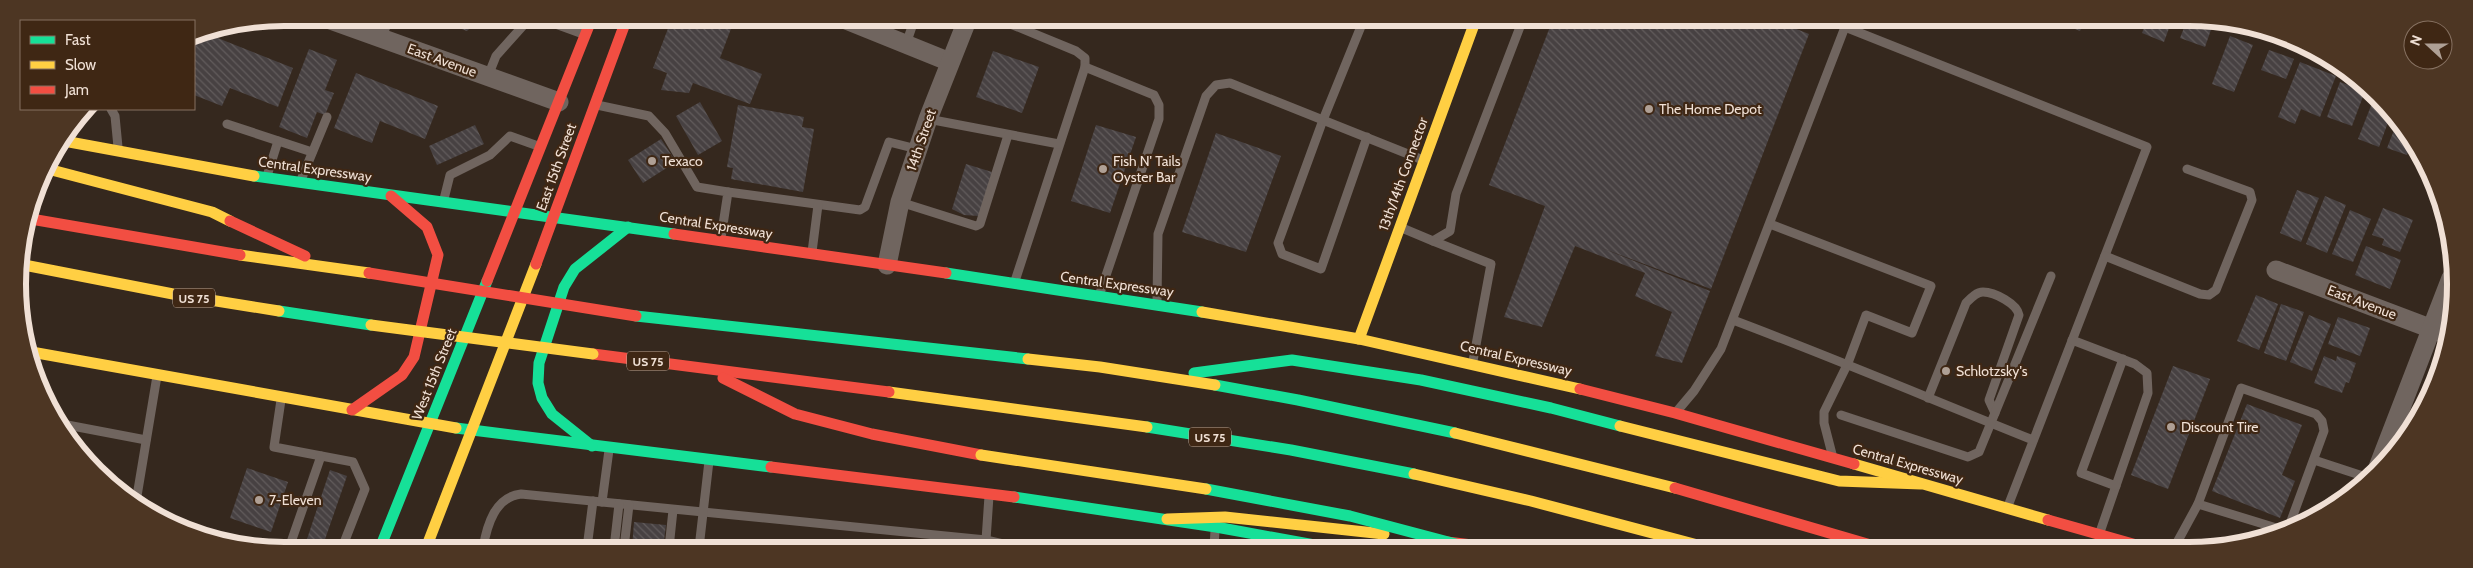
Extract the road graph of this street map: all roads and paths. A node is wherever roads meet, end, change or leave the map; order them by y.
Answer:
1 (347, 26) edge
2 (386, 26) edge
3 (523, 26) edge
4 (561, 26) edge
5 (589, 26) edge
6 (624, 26) edge
7 (861, 26) edge
8 (912, 26) edge
9 (965, 26) edge
10 (1015, 26) edge
11 (1361, 26) edge
12 (1473, 26) edge
13 (1520, 26) edge
14 (1842, 26) edge
15 (1850, 26) edge
16 (585, 35) junction
17 (381, 38) junction
18 (906, 44) junction
19 (950, 62) junction
20 (1086, 67) junction
21 (488, 76) junction
22 (559, 102) junction
23 (596, 104) junction
24 (112, 110) edge
25 (327, 117) dead end
26 (928, 119) junction
27 (1323, 120) junction
28 (227, 124) dead end
29 (1008, 135) junction
30 (1367, 137) junction
31 (278, 141) junction
32 (69, 142) edge
33 (1058, 144) junction
34 (541, 147) junction
35 (918, 149) junction
36 (119, 152) junction
37 (312, 152) junction
38 (1424, 160) junction
39 (2187, 169) dead end
40 (53, 170) edge
41 (267, 178) junction
42 (300, 183) junction
43 (728, 192) junction
44 (390, 195) junction
45 (443, 202) junction
46 (900, 202) junction
47 (818, 205) junction
48 (515, 211) junction
49 (554, 217) junction
50 (34, 220) edge
51 (1770, 224) junction
52 (628, 227) junction
53 (1399, 227) junction
54 (1433, 240) junction
55 (720, 241) junction
56 (812, 255) junction
57 (2105, 256) junction
58 (887, 265) junction
59 (27, 266) edge
60 (329, 267) junction
61 (2276, 270) dead end
62 (2051, 276) dead end
63 (1014, 284) junction
64 (2447, 286) edge
65 (1099, 296) junction
66 (1156, 304) junction
67 (1733, 320) junction
68 (2431, 328) junction
69 (2442, 333) edge
70 (1359, 340) junction
71 (2072, 340) junction
72 (36, 353) edge
73 (2123, 359) junction
74 (1848, 363) junction
75 (1472, 364) junction
76 (704, 368) junction
77 (157, 375) junction
78 (1167, 377) junction
79 (282, 397) junction
80 (1928, 398) junction
81 (352, 410) junction
82 (1675, 413) junction
83 (1996, 413) junction
84 (1841, 414) dead end
85 (1991, 423) junction
86 (69, 425) edge
87 (431, 425) junction
88 (472, 431) junction
89 (146, 440) junction
90 (2033, 440) junction
91 (2393, 441) edge
92 (592, 447) junction
93 (609, 449) junction
94 (321, 456) junction
95 (1832, 458) junction
96 (2314, 460) junction
97 (709, 461) junction
98 (2361, 476) edge
99 (1921, 484) junction
100 (2116, 486) junction
101 (989, 493) junction
102 (137, 495) edge
103 (597, 502) junction
104 (619, 504) junction
105 (2198, 504) junction
106 (629, 505) junction
107 (2007, 508) junction
108 (673, 510) junction
109 (703, 512) junction
110 (1167, 519) junction
111 (2291, 521) edge
112 (1216, 527) junction
113 (2274, 527) edge
114 (2099, 534) junction
115 (986, 540) junction
116 (291, 542) edge
117 (344, 542) edge
118 (382, 542) edge
119 (428, 542) edge
120 (485, 542) edge
121 (588, 542) edge
122 (615, 542) edge
123 (625, 542) edge
124 (670, 542) edge
125 (700, 542) edge
126 (995, 542) edge
127 (1215, 542) edge
128 (1297, 542) edge
129 (1445, 542) edge
130 (1448, 542) edge
131 (1686, 542) edge
132 (1861, 542) edge
133 (2126, 542) edge
134 (2177, 542) edge

1 - 17 street, East Avenue
2 - 17 lane
3 - 21 lane
4 - 16 lane
5 - 16 main road, East 15th Street
6 - 23 main road, East 15th Street
7 - 18 street
8 - 18 lane
9 - 19 street, 14th Street
10 - 20 lane
11 - 27 lane
12 - 38 main road, 13th/14th Connector
13 - 54 lane
14 - 51 lane
15 - 57 lane
16 - 22 main road, East 15th Street
17 - 21 street, East Avenue
18 - 19 street
19 - 26 street, 14th Street
20 - 33 lane
20 - 65 lane
21 - 22 street, East Avenue
22 - 34 main road, East 15th Street
23 - 43 lane
23 - 49 main road, East 15th Street
24 - 36 lane
25 - 37 lane
26 - 29 lane
26 - 35 street, 14th Street
27 - 30 lane
27 - 30 lane
27 - 66 lane
28 - 31 lane
29 - 33 lane
29 - 46 lane
30 - 38 lane
31 - 37 lane
31 - 41 lane
32 - 36 main road, Central Expressway
33 - 63 lane
34 - 45 lane
34 - 48 main road, East 15th Street
35 - 46 street, 14th Street
35 - 47 lane
36 - 41 main road, Central Expressway
37 - 42 lane
38 - 53 main road, 13th/14th Connector
39 - 57 lane
40 - 60 main road
41 - 42 main road, Central Expressway
42 - 44 main road, Central Expressway
43 - 47 lane
43 - 55 lane
44 - 45 main road, Central Expressway
44 - 81 main road
45 - 48 main road, Central Expressway
46 - 58 street, 14th Street
47 - 56 lane
48 - 49 main road, Central Expressway
48 - 87 main road, West 15th Street
49 - 52 main road, Central Expressway
49 - 88 main road, East 15th Street
50 - 60 main road
51 - 67 lane
51 - 74 lane
52 - 55 main road, Central Expressway
52 - 92 main road
53 - 54 lane
53 - 70 main road, 13th/14th Connector
54 - 75 lane
55 - 56 main road, Central Expressway
56 - 58 main road, Central Expressway
57 - 71 lane
58 - 63 main road, Central Expressway
59 - 76 main road, US 75, bridge
60 - 78 main road, bridge
61 - 68 street, East Avenue
62 - 83 lane
63 - 65 main road, Central Expressway
64 - 68 street
65 - 66 main road, Central Expressway
66 - 70 main road, Central Expressway
67 - 74 lane
67 - 82 lane
68 - 69 street, East Avenue
68 - 91 street
70 - 75 main road, Central Expressway
71 - 73 lane
71 - 90 lane
72 - 77 main road
73 - 100 lane
73 - 100 lane
74 - 80 lane
74 - 95 lane
75 - 82 main road, Central Expressway
76 - 130 main road, bridge
76 - 131 main road, US 75
77 - 79 main road
77 - 89 lane
78 - 99 main road
78 - 132 main road
79 - 81 main road
79 - 94 lane
80 - 83 lane
80 - 85 lane
81 - 87 main road
82 - 95 main road, Central Expressway
83 - 85 lane
84 - 85 lane
85 - 90 lane
86 - 89 lane
87 - 88 main road
87 - 118 main road, West 15th Street
88 - 92 main road
88 - 119 main road
89 - 102 lane
90 - 107 lane
92 - 93 main road
93 - 97 main road
93 - 103 lane
94 - 116 lane
94 - 117 lane
95 - 99 main road, Central Expressway
96 - 98 lane
96 - 105 lane
96 - 111 lane
97 - 101 main road
97 - 109 lane
99 - 107 main road, Central Expressway
100 - 114 lane
101 - 110 main road
101 - 115 lane
103 - 104 lane
103 - 120 lane
103 - 121 lane
104 - 106 lane
104 - 122 lane
105 - 113 lane
105 - 134 lane
106 - 108 lane
106 - 123 lane
107 - 114 main road, Central Expressway
108 - 109 lane
108 - 124 lane
109 - 115 lane
109 - 125 lane
110 - 112 main road
110 - 129 main road
112 - 127 lane
112 - 128 main road
114 - 133 main road, Central Expressway
115 - 126 lane

